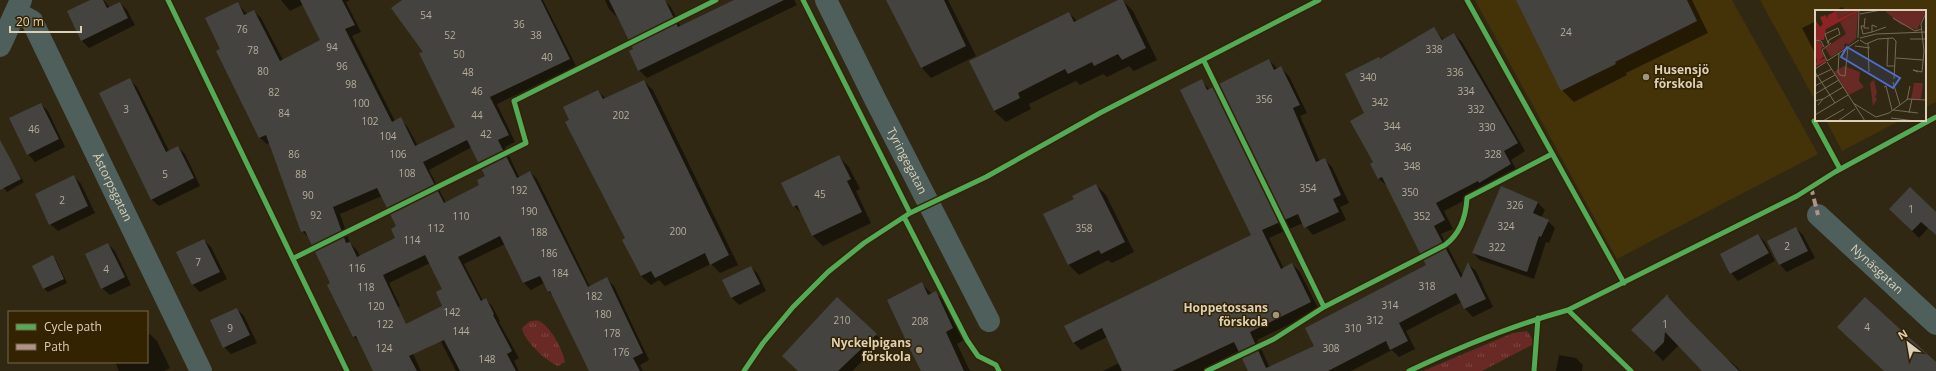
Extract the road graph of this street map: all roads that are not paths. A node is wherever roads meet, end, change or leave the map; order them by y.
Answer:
1 (826, 0) edge
2 (18, 6) edge
3 (0, 46) edge
4 (1818, 215) dead end
5 (989, 321) dead end
6 (1936, 324) edge
7 (201, 371) edge

1 - 5 street, Tyringegatan
2 - 3 street
2 - 7 street, Åstorpsgatan
4 - 6 street, Nynäsgatan

